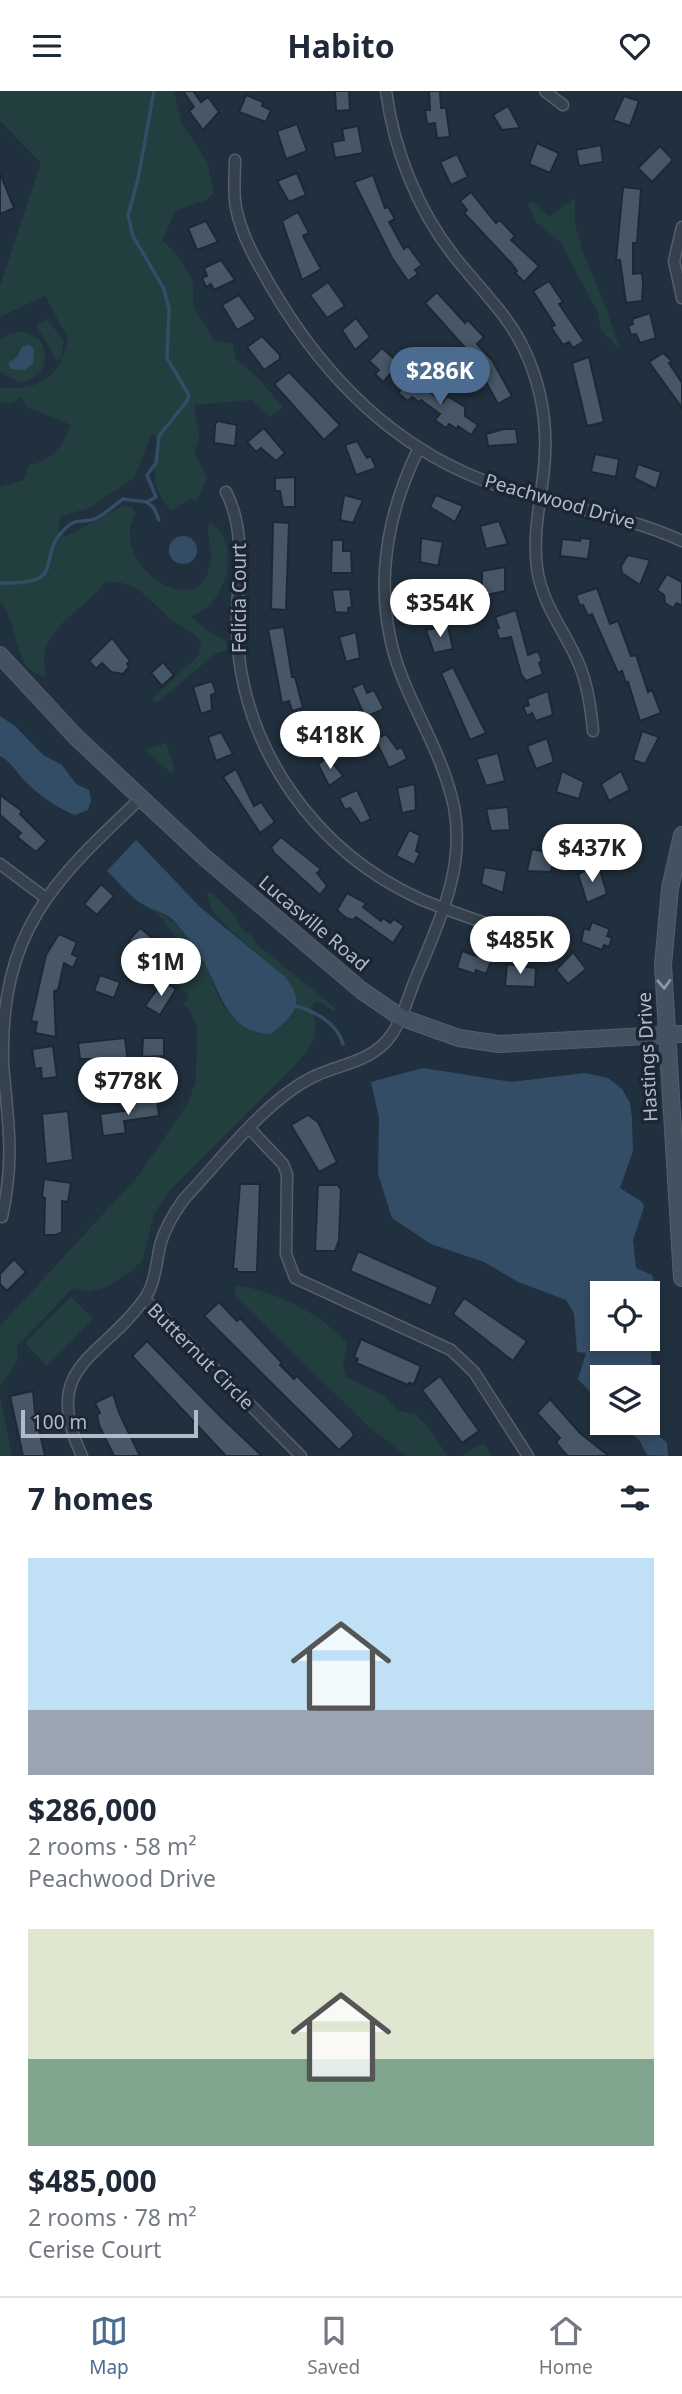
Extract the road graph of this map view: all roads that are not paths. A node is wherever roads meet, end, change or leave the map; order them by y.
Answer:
1 (386, 91) edge
2 (545, 91) edge
3 (563, 105) dead end
4 (236, 160) dead end
5 (682, 227) edge
6 (682, 298) edge
7 (418, 448) junction
8 (226, 492) dead end
9 (541, 497) junction
10 (682, 541) edge
11 (0, 655) edge
12 (593, 731) dead end
13 (140, 799) junction
14 (682, 835) edge
15 (0, 863) edge
16 (43, 896) junction
17 (445, 909) junction
18 (539, 922) dead end
19 (400, 1017) junction
20 (674, 1034) edge
21 (4, 1100) edge
22 (250, 1129) junction
23 (2, 1217) dead end
24 (682, 1278) edge
25 (145, 1299) junction
26 (82, 1456) edge
27 (301, 1456) edge
28 (528, 1456) edge

1 - 9 street
2 - 3 street
4 - 7 street, Peachwood Drive
5 - 6 street
7 - 9 street, Peachwood Drive
7 - 17 street
8 - 17 street, Felicia Court
9 - 10 street, Peachwood Drive
9 - 12 street
11 - 13 street, Lucasville Road
13 - 16 street
13 - 19 street, Lucasville Road
14 -> 20 street, Hastings Drive
15 - 16 street
16 - 21 street
17 - 18 street, Felicia Court
17 - 19 street
19 - 20 street, Lucasville Road
19 - 22 street
20 - 24 street, Hastings Drive
21 - 23 street
22 - 25 street
22 - 28 street
25 - 26 street, Butternut Circle
25 - 27 street, Butternut Circle

